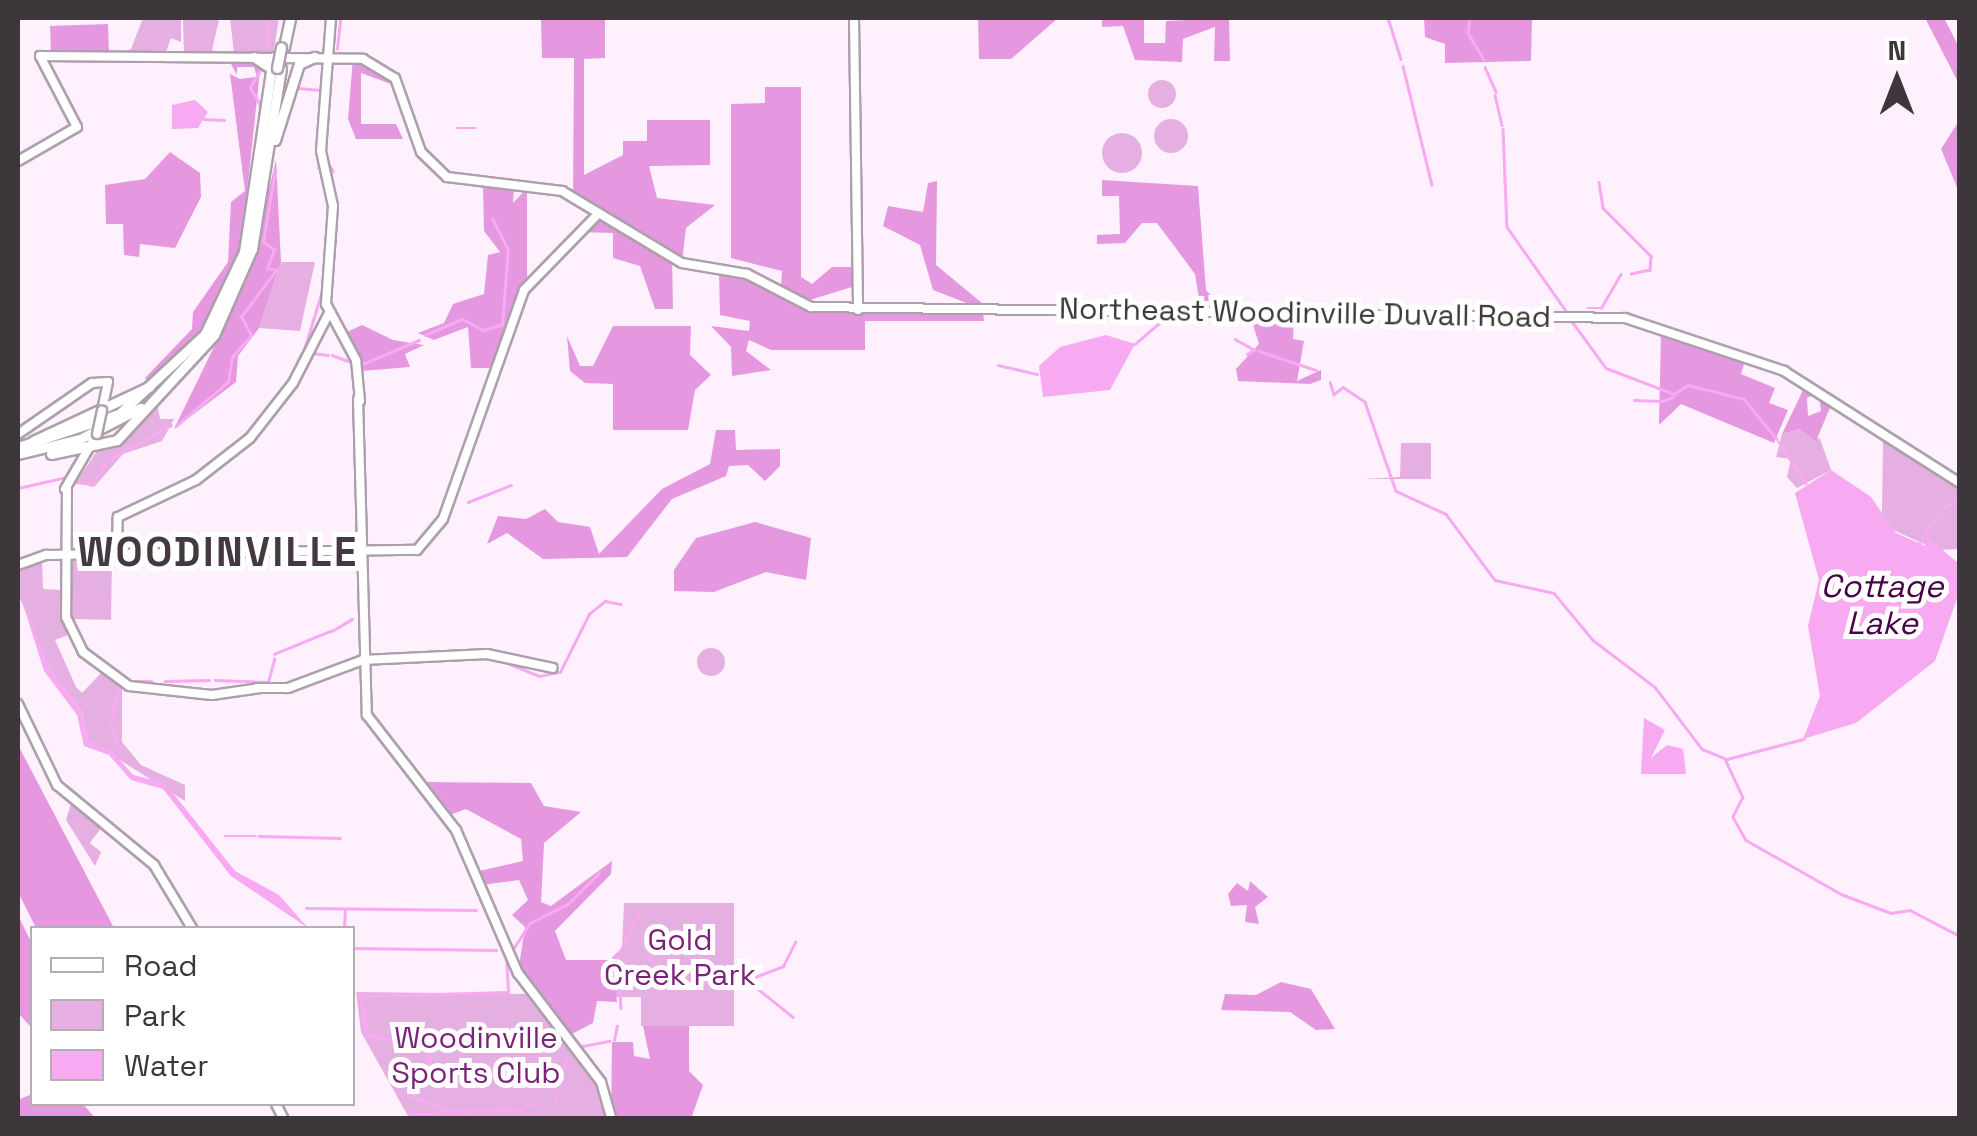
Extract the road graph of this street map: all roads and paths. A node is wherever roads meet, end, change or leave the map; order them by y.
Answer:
1 (288, 18) edge
2 (331, 18) edge
3 (854, 18) edge
4 (254, 57) joint
5 (298, 58) junction
6 (314, 58) junction
7 (328, 58) junction
8 (275, 65) junction
9 (296, 76) junction
10 (18, 161) edge
11 (261, 178) junction
12 (599, 213) junction
13 (858, 310) junction
14 (329, 313) junction
15 (187, 358) junction
16 (88, 384) junction
17 (107, 388) junction
18 (162, 391) junction
19 (120, 401) junction
20 (102, 408) junction
21 (18, 434) edge
22 (94, 444) junction
23 (18, 451) edge
24 (50, 454) junction
25 (74, 475) junction
26 (1960, 482) edge
27 (68, 556) junction
28 (117, 556) junction
29 (361, 557) junction
30 (18, 565) edge
31 (363, 660) junction
32 (554, 668) dead end
33 (18, 704) edge
34 (191, 926) edge
35 (611, 1115) edge

1 - 8 highway, bridge
2 - 7 main road
3 - 13 main road
4 - 8 highway
4 - 10 main road
5 - 6 main road, Northeast Woodinville Duvall Road
5 - 8 main road, Northeast Woodinville Duvall Road
5 - 9 highway
6 - 7 main road, Northeast Woodinville Duvall Road
6 - 9 highway
7 - 12 main road, Northeast Woodinville Duvall Road
7 - 14 main road
8 - 11 highway
9 - 11 highway
11 - 15 highway
11 - 18 highway
12 - 13 main road, Northeast Woodinville Duvall Road
12 - 29 main road
13 - 26 main road, Northeast Woodinville Duvall Road
14 - 28 main road
14 - 29 main road
15 - 19 highway
15 - 23 highway
16 - 17 main road
16 - 20 main road
16 - 21 main road
17 - 19 highway
17 - 20 main road
18 - 22 highway
18 - 23 highway
19 - 20 highway
20 - 22 main road, bridge
20 - 23 highway
22 - 24 highway
22 - 25 main road
23 - 24 highway
24 - 25 highway
25 - 27 main road
27 - 28 main road
27 - 30 main road
27 - 31 main road
28 - 29 main road
29 - 31 main road
31 - 32 main road
31 - 35 main road
33 - 34 main road

